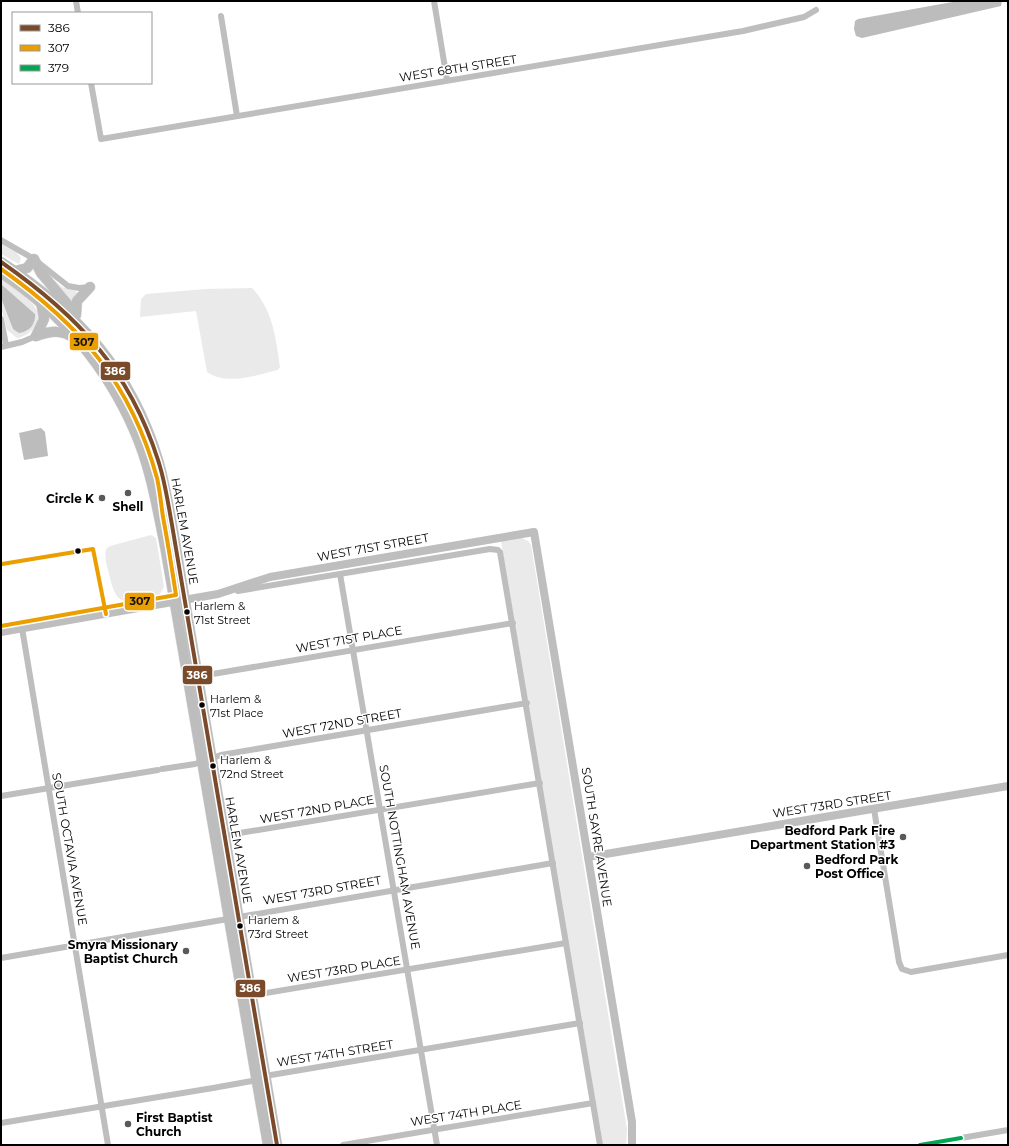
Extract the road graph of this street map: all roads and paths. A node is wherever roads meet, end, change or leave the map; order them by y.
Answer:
1 (76, 1) edge
2 (434, 1) edge
3 (816, 10) dead end
4 (78, 12) edge
5 (220, 16) dead end
6 (447, 80) junction
7 (91, 84) edge
8 (237, 116) junction
9 (1, 240) edge
10 (34, 259) junction
11 (1, 262) edge
12 (15, 271) junction
13 (1, 273) edge
14 (90, 287) joint
15 (41, 302) junction
16 (76, 315) junction
17 (1, 319) edge
18 (84, 328) junction
19 (36, 336) junction
20 (81, 343) junction
21 (4, 346) edge
22 (534, 532) joint
23 (340, 574) junction
24 (218, 594) junction
25 (179, 601) junction
26 (513, 623) junction
27 (22, 628) junction
28 (1, 632) edge
29 (353, 649) junction
30 (192, 677) junction
31 (527, 704) junction
32 (367, 729) junction
33 (206, 760) junction
34 (540, 783) junction
35 (1008, 786) edge
36 (48, 788) junction
37 (1, 796) edge
38 (380, 809) junction
39 (874, 809) junction
40 (220, 837) junction
41 (588, 857) junction
42 (553, 863) junction
43 (395, 890) junction
44 (233, 917) junction
45 (566, 943) junction
46 (75, 946) junction
47 (1008, 955) edge
48 (1, 958) edge
49 (408, 970) junction
50 (247, 997) junction
51 (580, 1023) junction
52 (421, 1050) junction
53 (261, 1078) junction
54 (593, 1103) junction
55 (102, 1107) junction
56 (1, 1123) edge
57 (435, 1130) junction
58 (1008, 1130) edge
59 (108, 1145) edge
60 (268, 1145) edge
61 (277, 1145) edge
62 (343, 1145) edge
63 (437, 1145) edge
64 (600, 1145) edge
65 (632, 1145) edge
66 (920, 1145) edge

1 - 4 street
2 - 6 street
3 - 6 street, WEST 68TH STREET
5 - 8 street
6 - 8 street, WEST 68TH STREET
7 - 8 street, WEST 68TH STREET
9 - 10 street
10 - 12 main road
10 - 14 street
10 - 16 main road
11 - 12 main road, HARLEM AVENUE
12 - 18 main road, HARLEM AVENUE
13 - 15 main road, HARLEM AVENUE
14 - 16 main road
15 - 19 main road
15 - 20 main road, HARLEM AVENUE
16 - 18 main road
17 - 21 street
18 - 25 main road, HARLEM AVENUE
19 - 20 main road
19 - 21 street
20 - 25 main road, HARLEM AVENUE
22 - 24 street, WEST 71ST STREET
22 - 41 street, SOUTH SAYRE AVENUE
23 - 24 street, WEST 71ST STREET
23 - 26 street, WEST 71ST STREET
23 - 29 street, SOUTH NOTTINGHAM AVENUE
24 - 25 street, WEST 71ST STREET
25 - 27 street, WEST 71ST STREET
25 - 30 main road, HARLEM AVENUE
26 - 29 street, WEST 71ST PLACE
26 - 31 street
27 - 28 street, WEST 71ST STREET
27 - 36 street, SOUTH OCTAVIA AVENUE
29 - 30 street, WEST 71ST PLACE
29 - 32 street, SOUTH NOTTINGHAM AVENUE
30 - 33 main road, HARLEM AVENUE
31 - 32 street, WEST 72ND STREET
31 - 34 street
32 - 33 street, WEST 72ND STREET
32 - 38 street, SOUTH NOTTINGHAM AVENUE
33 - 36 street, WEST 72ND STREET
33 - 40 main road, HARLEM AVENUE
34 - 38 street, WEST 72ND PLACE
34 - 42 street
35 - 39 street, WEST 73RD STREET
36 - 37 street, WEST 72ND STREET
36 - 46 street, SOUTH OCTAVIA AVENUE
38 - 40 street, WEST 72ND PLACE
38 - 43 street, SOUTH NOTTINGHAM AVENUE
39 - 41 street, WEST 73RD STREET
39 - 47 street
40 - 44 main road, HARLEM AVENUE
41 - 65 street, SOUTH SAYRE AVENUE
42 - 43 street, WEST 73RD STREET
42 - 45 street
43 - 44 street, WEST 73RD STREET
43 - 49 street, SOUTH NOTTINGHAM AVENUE
44 - 46 street, WEST 73RD STREET
44 - 50 main road, HARLEM AVENUE
45 - 49 street, WEST 73RD PLACE
45 - 51 street
46 - 48 street, WEST 73RD STREET
46 - 55 street, SOUTH OCTAVIA AVENUE
49 - 50 street, WEST 73RD PLACE
49 - 52 street, SOUTH NOTTINGHAM AVENUE
50 - 53 main road, HARLEM AVENUE
51 - 52 street, WEST 74TH STREET
51 - 54 street
52 - 53 street, WEST 74TH STREET
52 - 57 street, SOUTH NOTTINGHAM AVENUE
53 - 55 street, WEST 74TH STREET
53 - 60 main road, HARLEM AVENUE
53 - 61 main road, HARLEM AVENUE
54 - 57 street, WEST 74TH PLACE
54 - 64 street
55 - 56 street, WEST 74TH STREET
55 - 59 street, SOUTH OCTAVIA AVENUE
57 - 62 street, WEST 74TH PLACE
57 - 63 street, SOUTH NOTTINGHAM AVENUE
58 - 66 street

